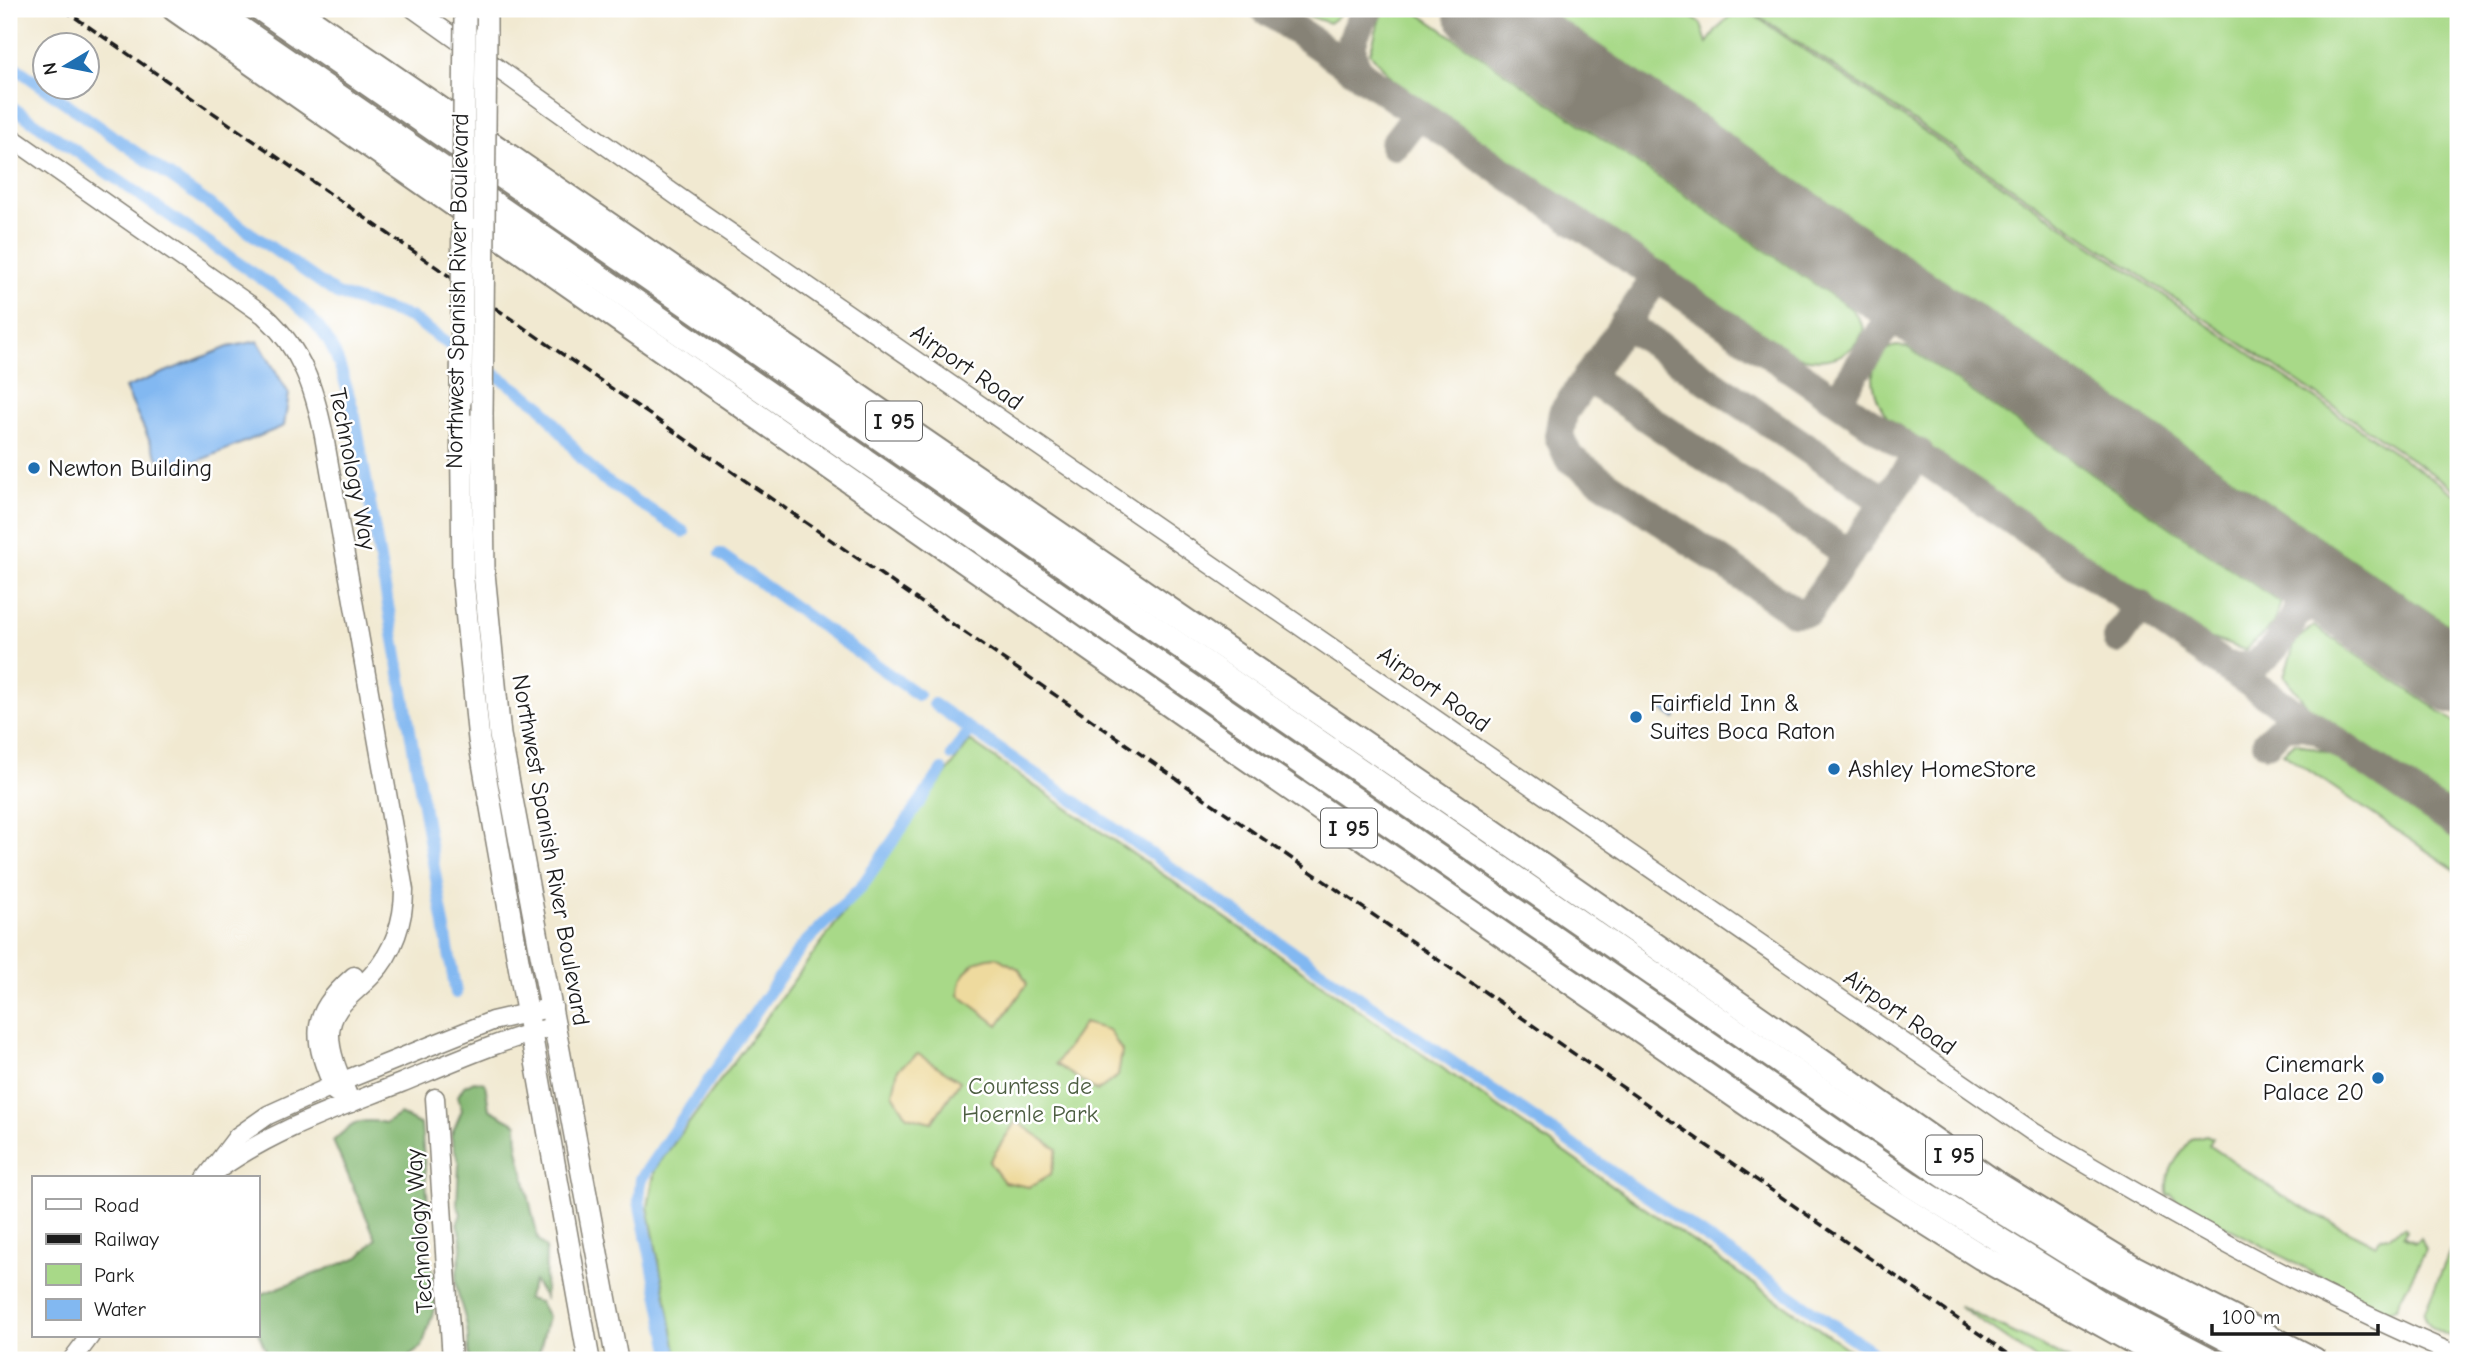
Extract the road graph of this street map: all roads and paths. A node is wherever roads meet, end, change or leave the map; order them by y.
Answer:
1 (175, 9) edge
2 (212, 9) edge
3 (261, 9) edge
4 (294, 9) edge
5 (414, 9) edge
6 (486, 9) edge
7 (465, 13) edge
8 (9, 136) edge
9 (1067, 600) junction
10 (1182, 713) junction
11 (1320, 745) junction
12 (1493, 832) junction
13 (525, 1012) junction
14 (555, 1017) junction
15 (529, 1033) junction
16 (338, 1084) junction
17 (435, 1098) dead end
18 (346, 1105) junction
19 (209, 1176) edge
20 (210, 1176) edge
21 (88, 1338) edge
22 (2458, 1356) edge
23 (449, 1359) edge
24 (72, 1360) edge
25 (589, 1360) edge
26 (617, 1360) edge
27 (2167, 1360) edge
28 (2210, 1360) edge
29 (2267, 1360) edge
30 (2314, 1360) edge

1 - 10 highway, I 95
2 - 9 highway
3 - 11 highway
4 - 12 highway, I 95
5 - 22 street, Airport Road
6 - 14 main road, Northwest Spanish River Boulevard, bridge
7 - 13 main road, Northwest Spanish River Boulevard, bridge
8 - 16 street, Technology Way
9 - 10 highway
9 - 28 highway
10 - 27 highway, I 95
11 - 12 highway
11 - 29 highway
12 - 30 highway, I 95
13 - 14 street
13 - 15 main road, Northwest Spanish River Boulevard
13 - 16 street
14 - 15 street
14 - 26 main road, Northwest Spanish River Boulevard
15 - 18 street
15 - 25 main road, Northwest Spanish River Boulevard
16 - 18 street, Technology Way
16 - 19 street
17 - 23 street, Technology Way
18 - 20 street
21 - 24 street

